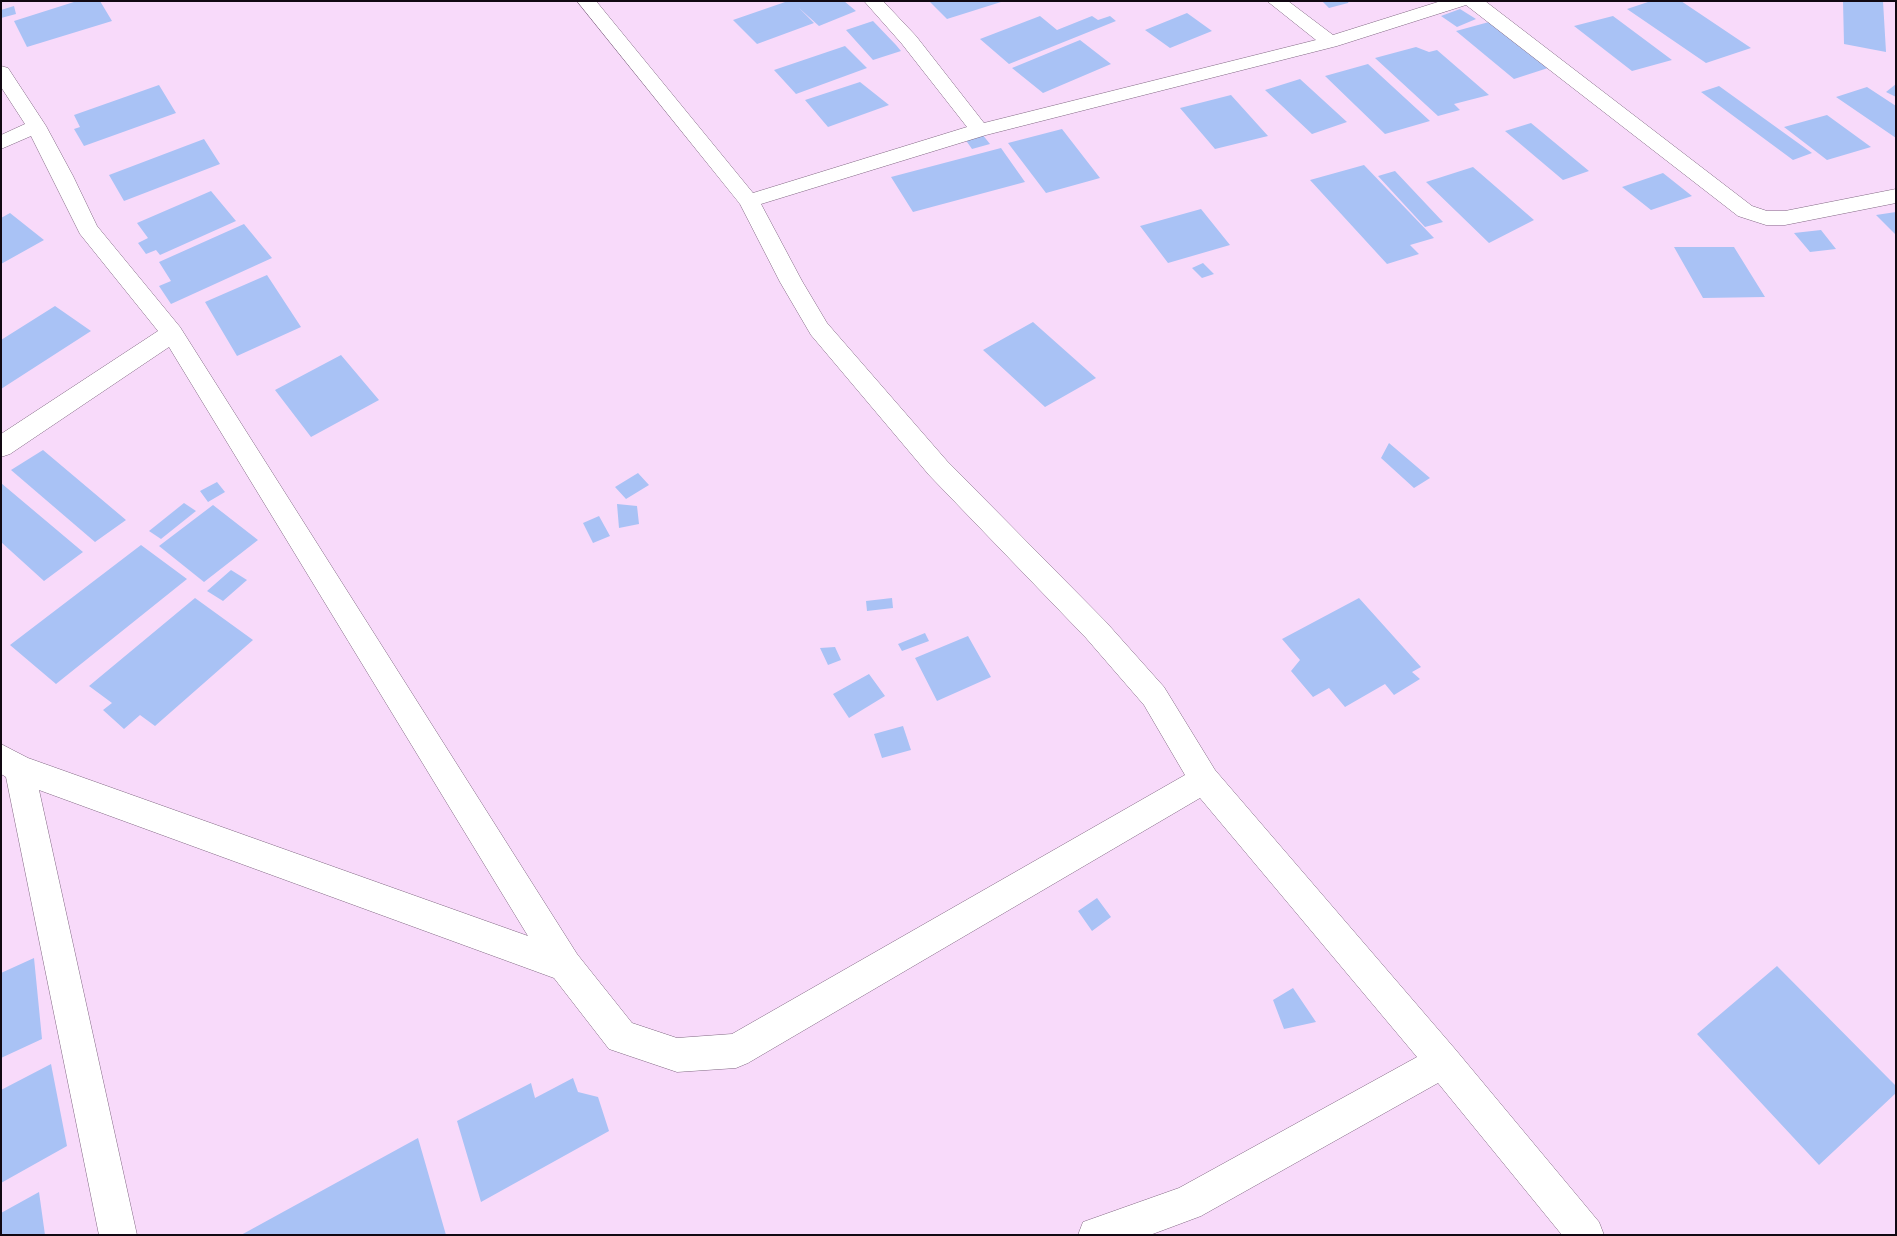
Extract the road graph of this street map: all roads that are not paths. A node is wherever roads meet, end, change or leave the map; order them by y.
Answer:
1 (586, 1) edge
2 (873, 1) edge
3 (1276, 1) edge
4 (1460, 1) edge
5 (1473, 1) edge
6 (1330, 42) junction
7 (1, 72) edge
8 (36, 126) junction
9 (979, 130) junction
10 (1, 143) edge
11 (1896, 196) edge
12 (749, 201) junction
13 (172, 333) junction
14 (1, 447) edge
15 (10, 764) edge
16 (1204, 780) junction
17 (565, 966) junction
18 (1443, 1061) junction
19 (118, 1235) edge
20 (1096, 1235) edge
21 (1586, 1235) edge

1 - 12 street
2 - 9 street
3 - 6 street
4 - 6 street
5 - 11 street
6 - 9 street
7 - 8 street
8 - 10 street
8 - 13 street
9 - 12 street
12 - 16 street
13 - 14 street
13 - 17 street
15 - 17 street
15 - 19 street
16 - 17 street
16 - 18 street
18 - 20 street
18 - 21 street

